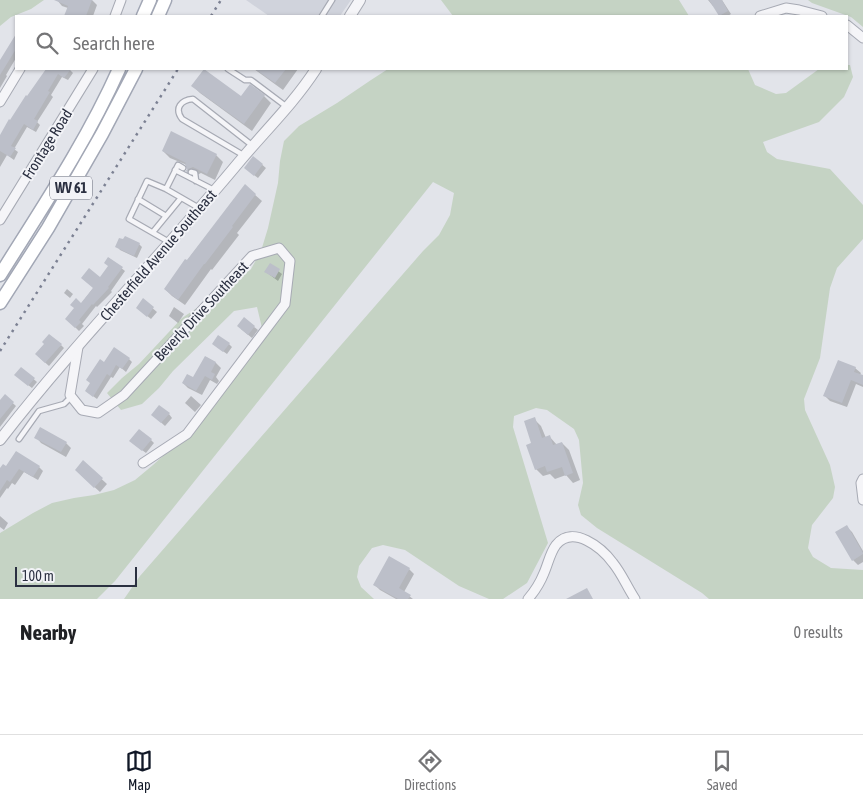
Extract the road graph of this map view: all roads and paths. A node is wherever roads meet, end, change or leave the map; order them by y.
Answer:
1 (121, 0) edge
2 (150, 0) edge
3 (165, 0) edge
4 (332, 0) edge
5 (360, 0) edge
6 (115, 15) edge
7 (143, 15) edge
8 (158, 15) edge
9 (323, 15) edge
10 (351, 15) edge
11 (763, 15) edge
12 (818, 15) edge
13 (848, 26) edge
14 (863, 38) edge
15 (19, 70) edge
16 (92, 70) edge
17 (119, 70) edge
18 (135, 70) edge
19 (230, 70) edge
20 (315, 70) edge
21 (0, 102) edge
22 (288, 106) junction
23 (253, 146) junction
24 (245, 156) junction
25 (183, 168) dead end
26 (175, 170) junction
27 (190, 172) dead end
28 (196, 181) junction
29 (166, 189) junction
30 (215, 190) junction
31 (181, 198) junction
32 (138, 199) junction
33 (199, 208) junction
34 (166, 216) junction
35 (0, 220) edge
36 (153, 232) junction
37 (169, 242) junction
38 (0, 274) edge
39 (0, 303) edge
40 (78, 347) junction
41 (71, 397) junction
42 (19, 439) dead end
43 (0, 440) edge
44 (143, 463) dead end
45 (863, 479) edge
46 (863, 500) edge
47 (528, 599) edge
48 (635, 599) edge

1 - 6 street
2 - 7 main road
3 - 8 main road
4 - 9 lane
5 - 10 street
11 - 12 street
13 - 14 street
15 - 21 street
16 - 35 street, Frontage Road
17 - 38 main road, WV 61
18 - 39 main road, WV 61
19 - 22 lane
20 - 22 street, Chesterfield Avenue Southeast
22 - 23 street, Chesterfield Avenue Southeast
23 - 24 street, Chesterfield Avenue Southeast
23 - 24 lane
24 - 30 street, Chesterfield Avenue Southeast
25 - 26 lane
26 - 28 lane
26 - 29 lane
27 - 28 lane
28 - 30 lane
29 - 31 lane
29 - 32 lane
30 - 33 street, Chesterfield Avenue Southeast
31 - 33 lane
31 - 34 lane
32 - 34 lane
32 - 36 lane
33 - 37 street, Chesterfield Avenue Southeast
34 - 36 lane
36 - 37 lane
37 - 40 street, Chesterfield Avenue Southeast
40 - 41 street
40 - 43 street, Chesterfield Avenue Southeast
41 - 42 lane
41 - 44 street, Beverly Drive Southeast
45 - 46 street
47 - 48 street

